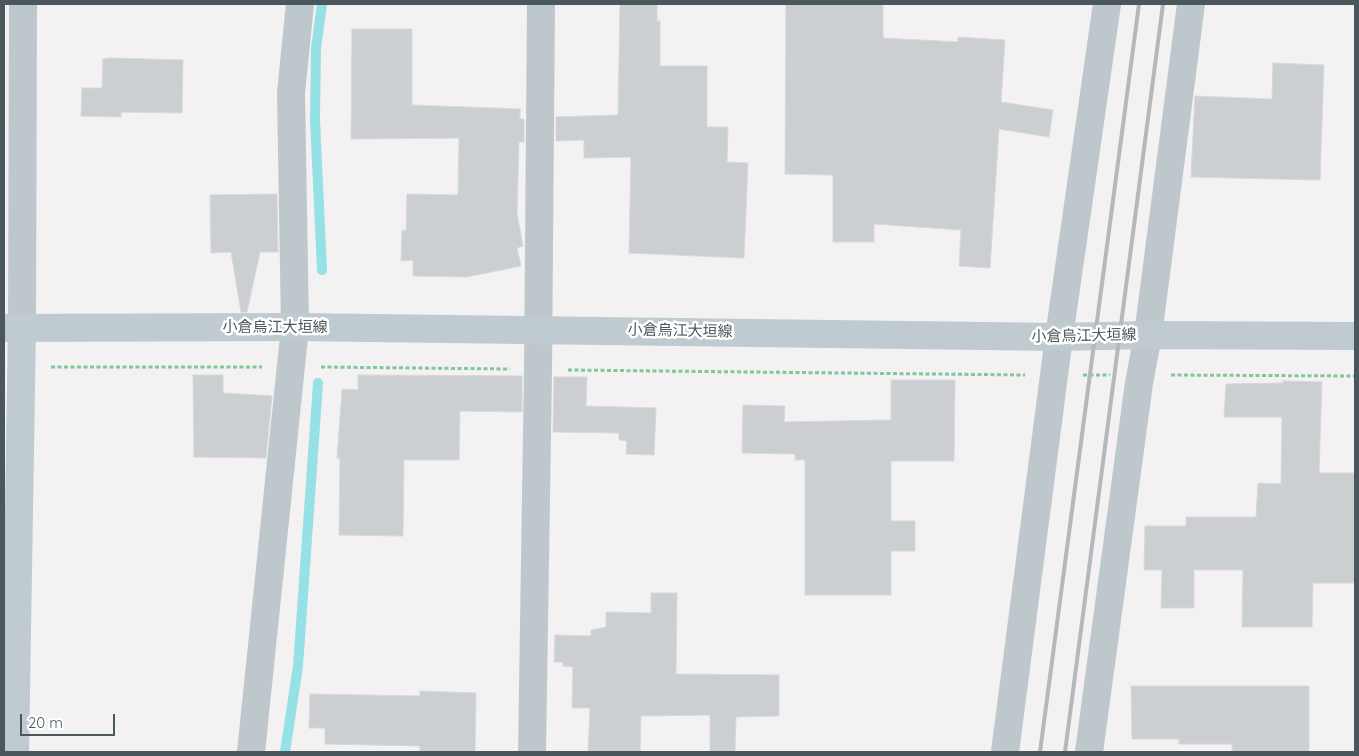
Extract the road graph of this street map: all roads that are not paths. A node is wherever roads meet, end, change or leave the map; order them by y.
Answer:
1 (24, 4) edge
2 (300, 4) edge
3 (540, 4) edge
4 (1107, 4) edge
5 (1191, 4) edge
6 (295, 327) junction
7 (13, 328) edge
8 (539, 329) junction
9 (1148, 335) junction
10 (1355, 336) edge
11 (1060, 337) junction
12 (15, 752) edge
13 (251, 752) edge
14 (532, 752) edge
15 (1005, 752) edge
16 (1089, 752) edge

1 - 7 street
2 - 6 street
3 - 8 street
4 - 11 street
5 - 9 street
6 - 7 main road, 小倉烏江大垣線
6 - 8 main road, 小倉烏江大垣線
6 - 13 street
7 - 12 main road
8 - 11 main road, 小倉烏江大垣線
8 - 14 street
9 - 10 main road, 小倉烏江大垣線
9 - 11 main road, 小倉烏江大垣線
9 - 16 street
11 - 15 street

